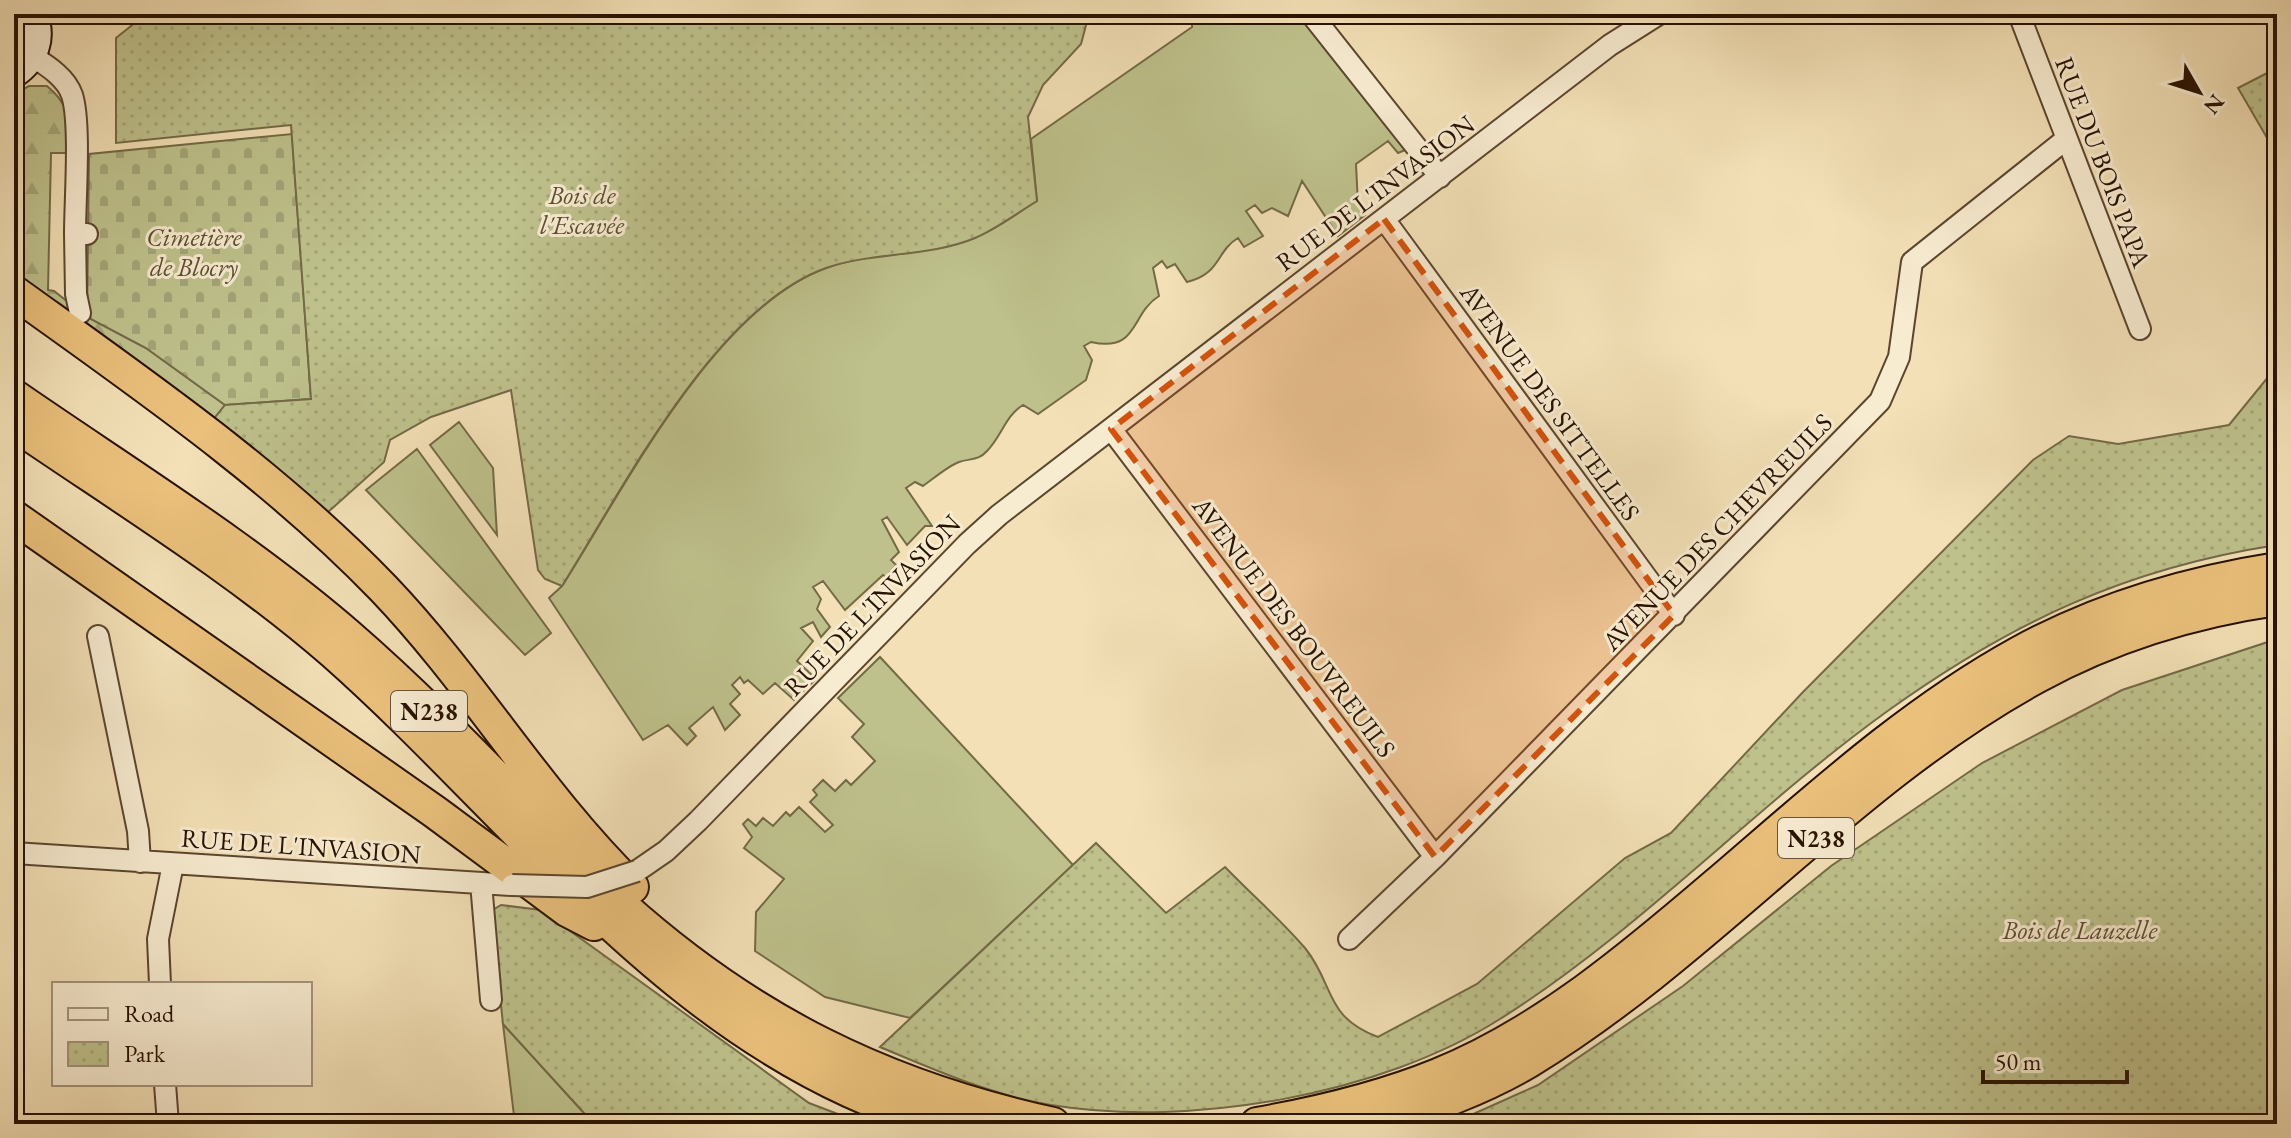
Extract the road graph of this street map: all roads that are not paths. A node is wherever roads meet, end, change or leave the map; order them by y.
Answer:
1 (32, 14) edge
2 (1311, 14) edge
3 (1659, 14) edge
4 (2019, 14) edge
5 (1629, 22) edge
6 (23, 64) edge
7 (2065, 140) junction
8 (1440, 177) junction
9 (1384, 219) junction
10 (14, 292) edge
11 (80, 313) dead end
12 (2140, 329) dead end
13 (14, 396) edge
14 (14, 424) edge
15 (1111, 429) junction
16 (14, 517) edge
17 (2277, 569) edge
18 (2277, 599) edge
19 (1674, 615) junction
20 (98, 636) dead end
21 (14, 853) edge
22 (1435, 857) junction
23 (140, 862) junction
24 (173, 864) junction
25 (481, 883) junction
26 (1349, 939) dead end
27 (628, 941) junction
28 (160, 982) edge
29 (491, 1000) dead end
30 (825, 1047) junction
31 (165, 1086) edge
32 (168, 1124) edge
33 (939, 1124) edge
34 (1053, 1124) edge
35 (1257, 1124) edge
36 (1379, 1124) edge

1 - 6 main road
2 - 8 street
3 - 5 street, RUE DE L'INVASION
4 - 7 street, RUE DU BOIS PAPA
5 - 8 street, RUE DE L'INVASION
6 - 11 street
7 - 12 street, RUE DU BOIS PAPA
7 - 19 street, AVENUE DES CHEVREUILS
8 - 9 street, RUE DE L'INVASION
9 - 15 street, RUE DE L'INVASION
9 - 19 street, AVENUE DES SITTELLES
10 - 30 highway
13 - 30 highway, N238
14 - 27 highway, N238
15 - 22 street, AVENUE DES BOUVREUILS
15 - 25 street, RUE DE L'INVASION, bridge
16 - 27 highway
17 - 35 highway, N238
18 - 36 highway, N238
19 - 22 street, AVENUE DES CHEVREUILS
20 - 23 street
21 - 23 street, RUE DE L'INVASION
22 - 26 street, AVENUE DES CHEVREUILS
23 - 24 street, RUE DE L'INVASION
24 - 25 street, RUE DE L'INVASION
24 - 28 street
25 - 29 street
27 - 33 highway, N238
30 - 34 highway, N238
31 - 32 street

